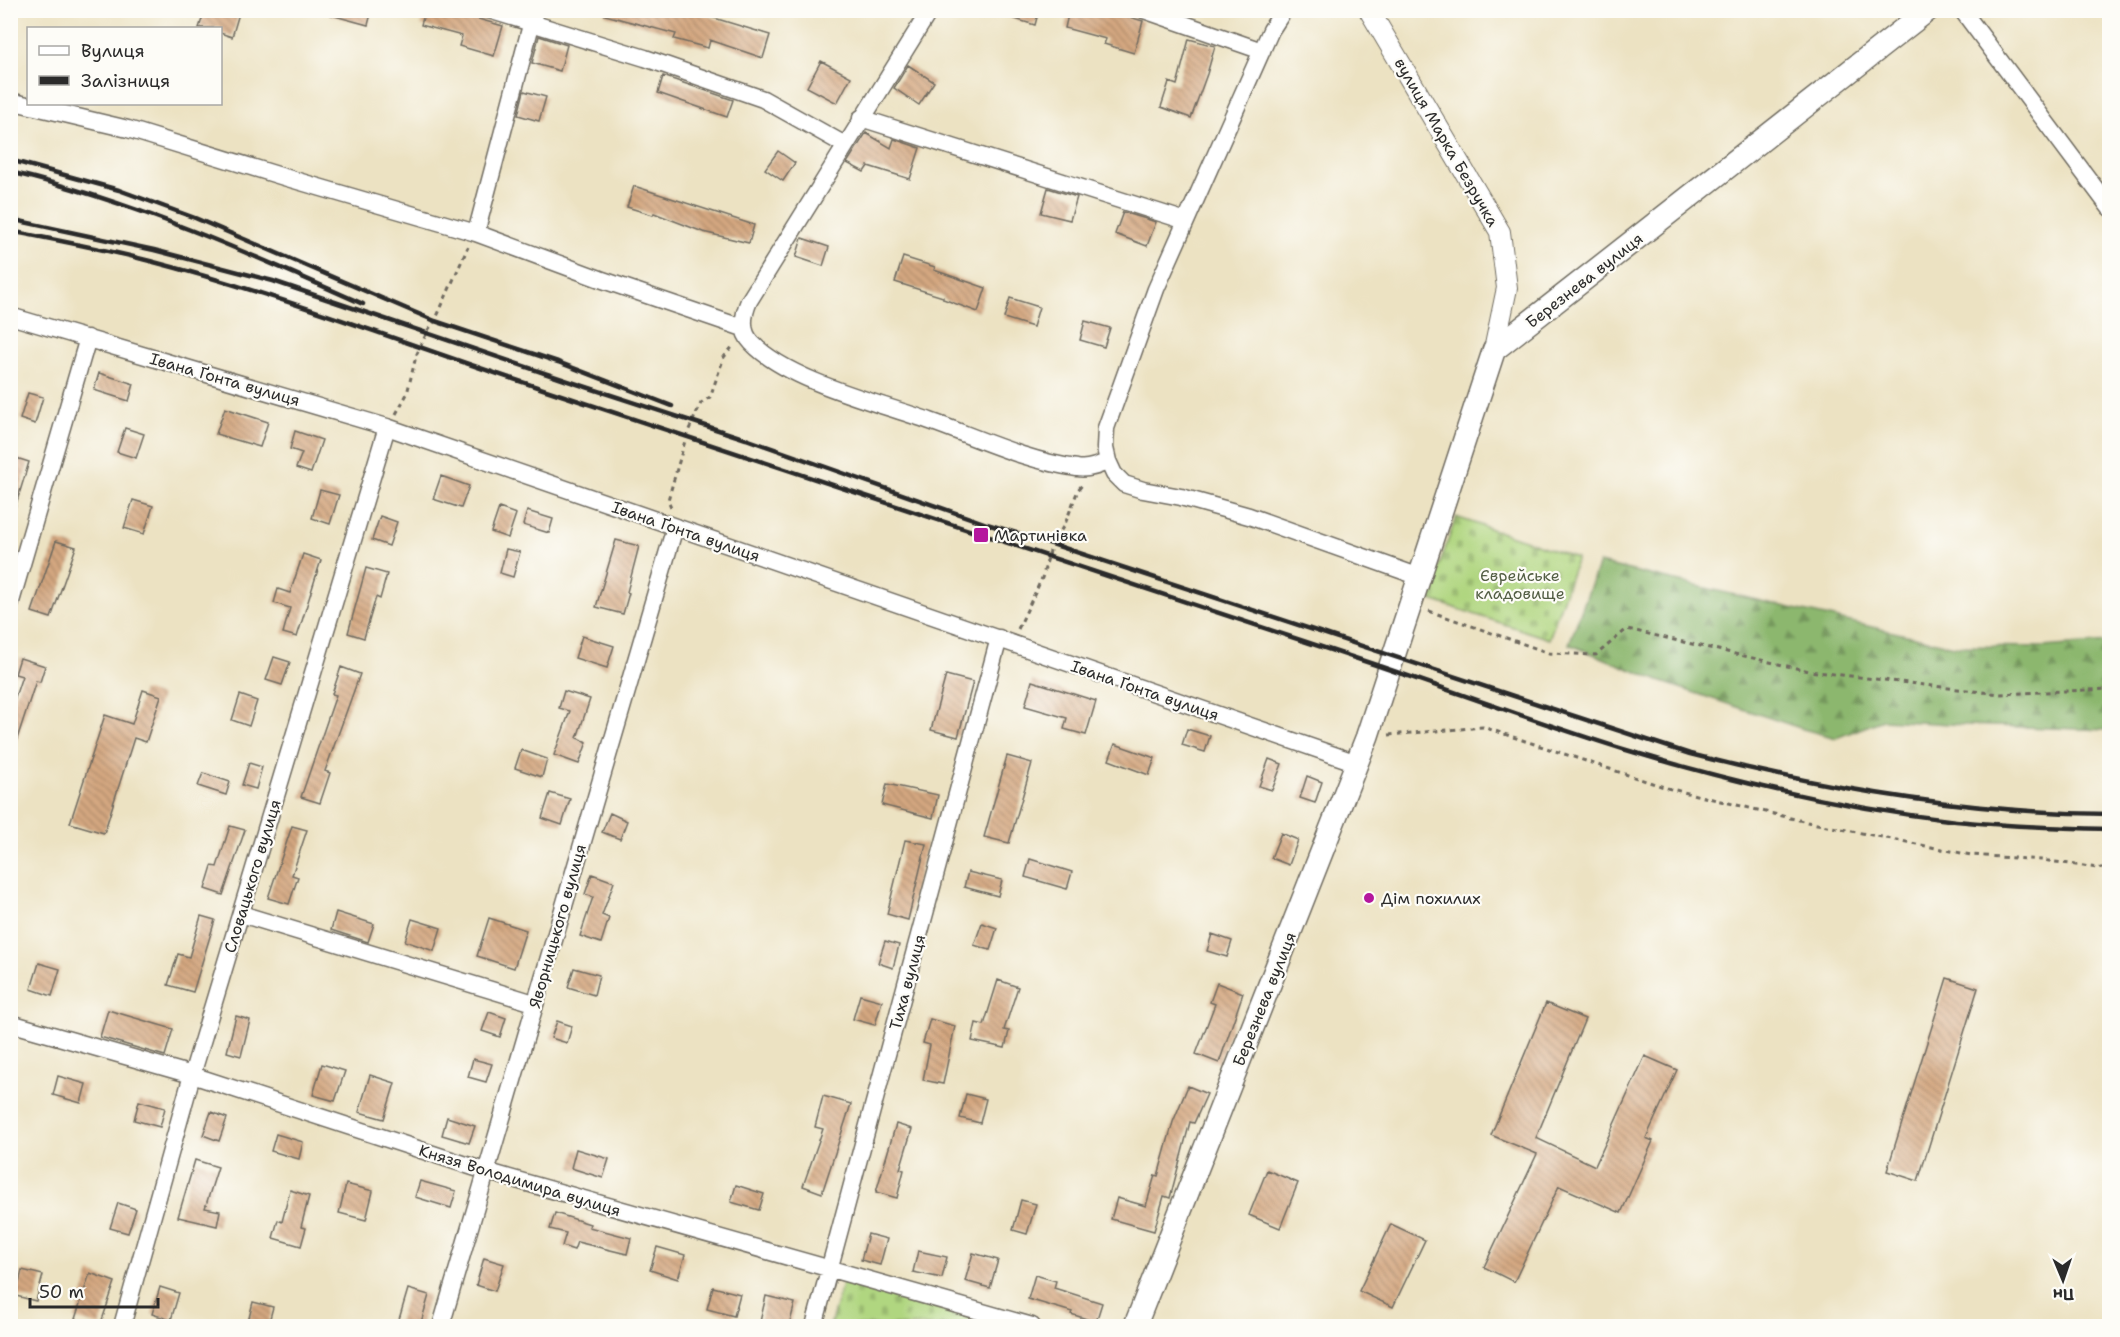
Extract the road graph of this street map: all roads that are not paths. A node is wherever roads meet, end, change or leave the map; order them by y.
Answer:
1 (489, 10) edge
2 (930, 10) edge
3 (1144, 10) edge
4 (1284, 10) edge
5 (1369, 10) edge
6 (1928, 10) edge
7 (1962, 10) edge
8 (534, 17) edge
9 (1262, 51) junction
10 (10, 101) edge
11 (861, 118) junction
12 (845, 145) junction
13 (2109, 208) edge
14 (1186, 221) junction
15 (476, 233) junction
16 (10, 316) edge
17 (743, 328) junction
18 (88, 338) junction
19 (1494, 350) junction
20 (387, 427) junction
21 (1102, 464) junction
22 (675, 527) junction
23 (1420, 577) junction
24 (10, 605) edge
25 (1006, 641) junction
26 (1357, 763) junction
27 (241, 914) junction
28 (534, 1003) junction
29 (10, 1023) edge
30 (192, 1076) junction
31 (485, 1171) junction
32 (830, 1269) junction
33 (122, 1326) edge
34 (441, 1326) edge
35 (813, 1326) edge
36 (1032, 1326) edge
37 (1135, 1326) edge

1 - 8 street
2 - 11 street
3 - 9 street
4 - 9 street
5 - 19 street, вулиця Марка Безручка
6 - 19 main road, Березнева вулиця
7 - 13 street
8 - 12 street
8 - 15 street
9 - 14 street
10 - 15 street
11 - 12 street
11 - 14 street
12 - 17 street
14 - 21 street
15 - 17 street
16 - 18 street, Івана Ґонта вулиця
17 - 21 street
18 - 20 street, Івана Ґонта вулиця
18 - 24 street
19 - 23 main road, Березнева вулиця
20 - 22 street, Івана Ґонта вулиця
20 - 27 street, Словацького вулиця
21 - 23 street
22 - 25 street, Івана Ґонта вулиця
22 - 28 street, Яворницького вулиця
23 - 26 main road, Березнева вулиця
25 - 26 street, Івана Ґонта вулиця
25 - 32 street, Тиха вулиця
26 - 37 main road, Березнева вулиця
27 - 28 street
27 - 30 street, Словацького вулиця
28 - 31 street, Яворницького вулиця
29 - 30 street, Князя Володимира вулиця
30 - 31 street, Князя Володимира вулиця
30 - 33 street, Словацького вулиця
31 - 32 street, Князя Володимира вулиця
31 - 34 street, Яворницького вулиця
32 - 35 street, Тиха вулиця
32 - 36 street, Князя Володимира вулиця

